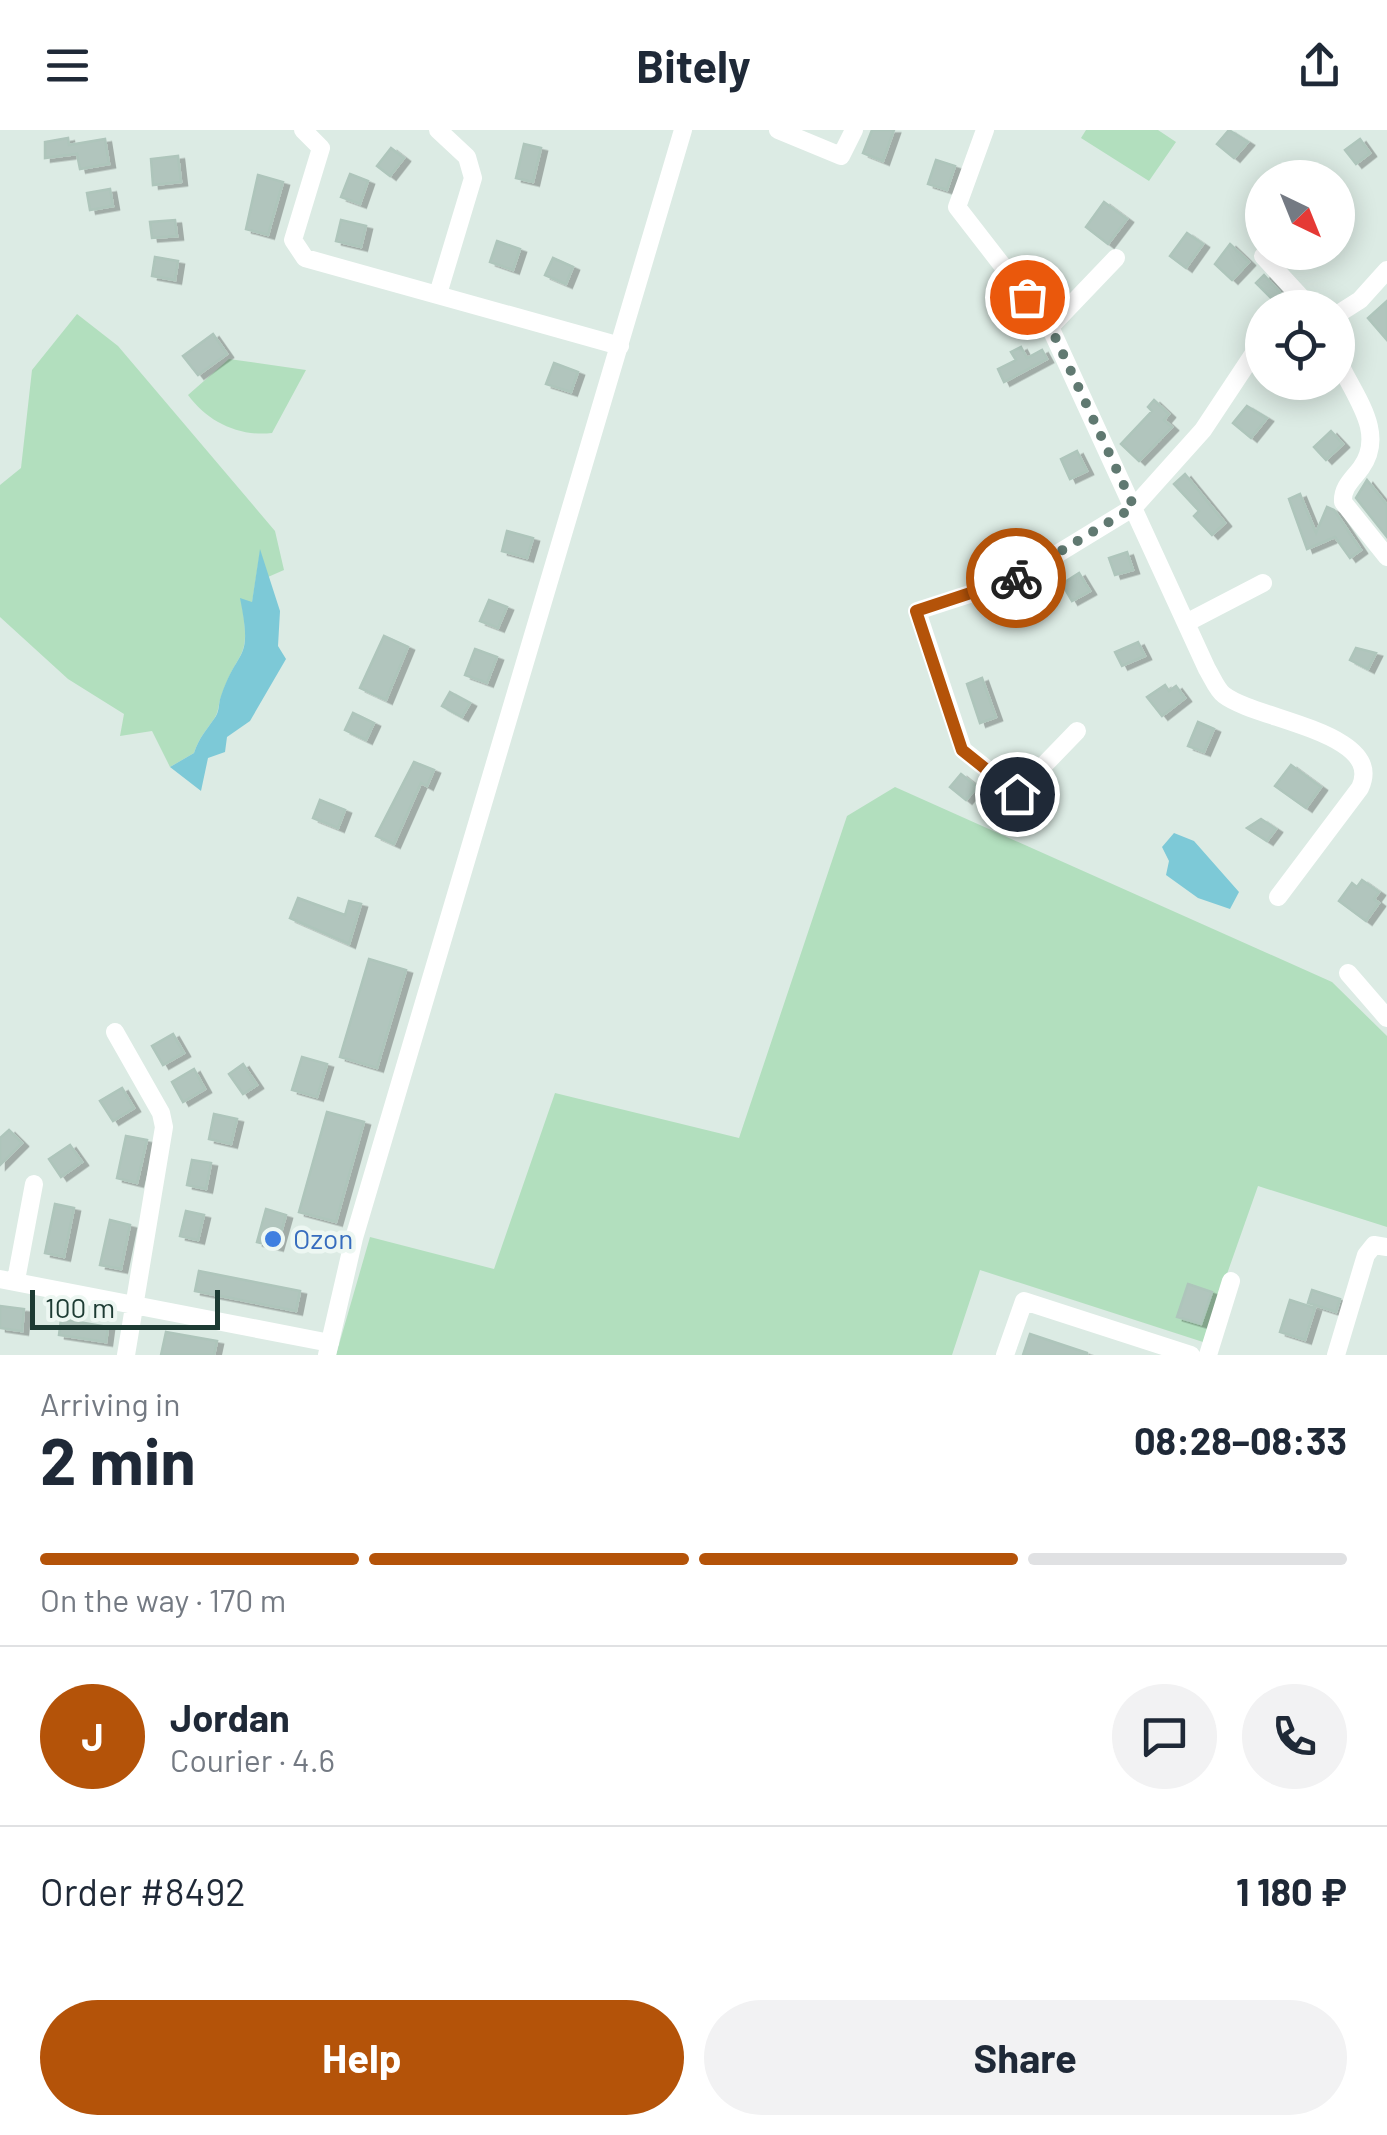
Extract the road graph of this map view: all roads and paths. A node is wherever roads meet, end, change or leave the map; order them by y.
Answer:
1 (303, 130) edge
2 (438, 130) edge
3 (683, 130) edge
4 (778, 130) edge
5 (854, 130) edge
6 (985, 130) edge
7 (1116, 258) dead end
8 (1274, 270) edge
9 (1387, 270) edge
10 (1291, 290) edge
11 (438, 294) junction
12 (1355, 303) edge
13 (1050, 326) junction
14 (620, 346) junction
15 (1245, 367) edge
16 (1355, 396) edge
17 (1134, 507) junction
18 (1387, 557) edge
19 (1016, 578) junction
20 (1263, 583) dead end
21 (1024, 598) dead end
22 (1186, 623) junction
23 (1077, 732) dead end
24 (1278, 897) dead end
25 (1348, 973) dead end
26 (1387, 1018) edge
27 (115, 1032) dead end
28 (34, 1184) dead end
29 (1387, 1247) edge
30 (8, 1280) edge
31 (1232, 1281) dead end
32 (137, 1305) junction
33 (323, 1345) edge
34 (126, 1355) edge
35 (1005, 1355) edge
36 (1191, 1355) edge
37 (1208, 1355) edge
38 (1336, 1355) edge

1 - 11 street
2 - 11 street
3 - 14 street
4 - 5 street
6 - 13 street
7 - 13 street
8 - 10 street
9 - 12 street
11 - 14 street
13 - 17 street
14 - 33 street
15 - 17 street
16 - 18 street
17 - 19 street
17 - 22 street
19 - 21 street
19 - 23 street
20 - 22 street
22 - 24 street
25 - 26 street
27 - 32 street
28 - 30 street
29 - 38 street
30 - 32 street
31 - 37 street
32 - 33 street
32 - 34 street
35 - 36 street

